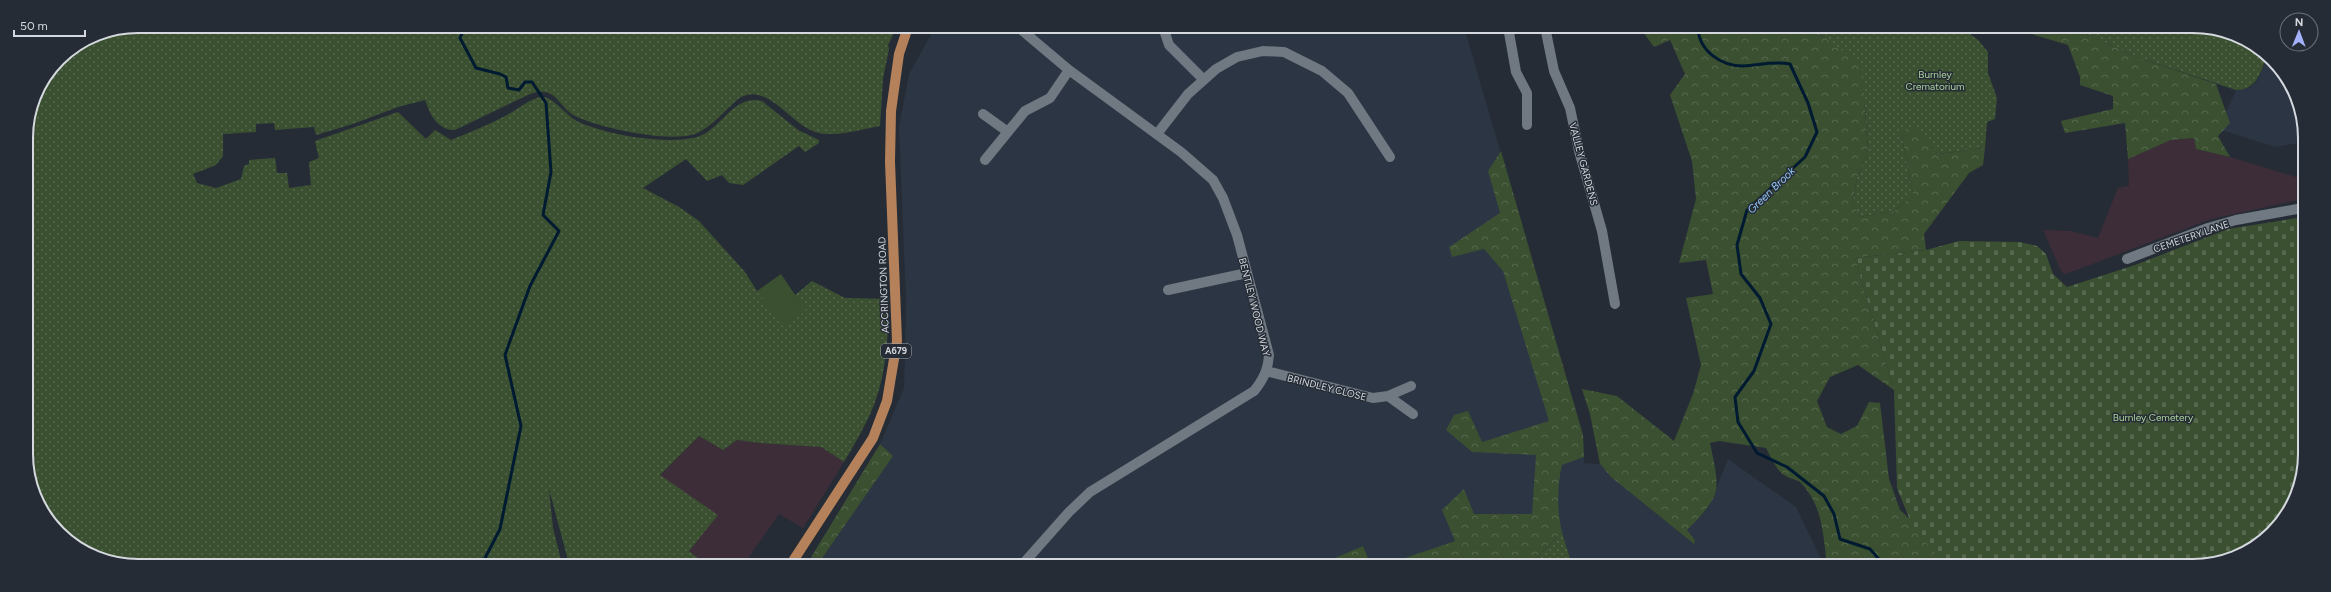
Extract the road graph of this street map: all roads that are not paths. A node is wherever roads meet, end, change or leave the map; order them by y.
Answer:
1 (906, 33) edge
2 (1025, 33) edge
3 (1165, 33) edge
4 (1509, 33) edge
5 (1546, 33) edge
6 (1069, 70) junction
7 (1204, 80) junction
8 (984, 114) dead end
9 (1527, 125) dead end
10 (1008, 132) junction
11 (1157, 134) junction
12 (1390, 157) dead end
13 (985, 160) dead end
14 (2298, 209) edge
15 (2128, 259) dead end
16 (1247, 273) junction
17 (1168, 290) dead end
18 (1615, 304) dead end
19 (1266, 371) junction
20 (1411, 386) dead end
21 (1388, 396) junction
22 (1413, 414) dead end
23 (794, 559) edge
24 (1027, 559) edge

1 - 23 main road, ACCRINGTON ROAD / A679
2 - 6 street, BENTLEY WOOD WAY
3 - 7 street
4 - 9 street
5 - 18 street, VALLEY GARDENS
6 - 10 street
6 - 11 street, BENTLEY WOOD WAY
7 - 11 street
7 - 12 street
8 - 10 street
10 - 13 street
11 - 16 street, BENTLEY WOOD WAY
14 - 15 street, CEMETERY LANE
16 - 17 street
16 - 19 street, BENTLEY WOOD WAY
19 - 21 street, BRINDLEY CLOSE
19 - 24 street, BENTLEY WOOD WAY
20 - 21 street, BRINDLEY CLOSE
21 - 22 street

